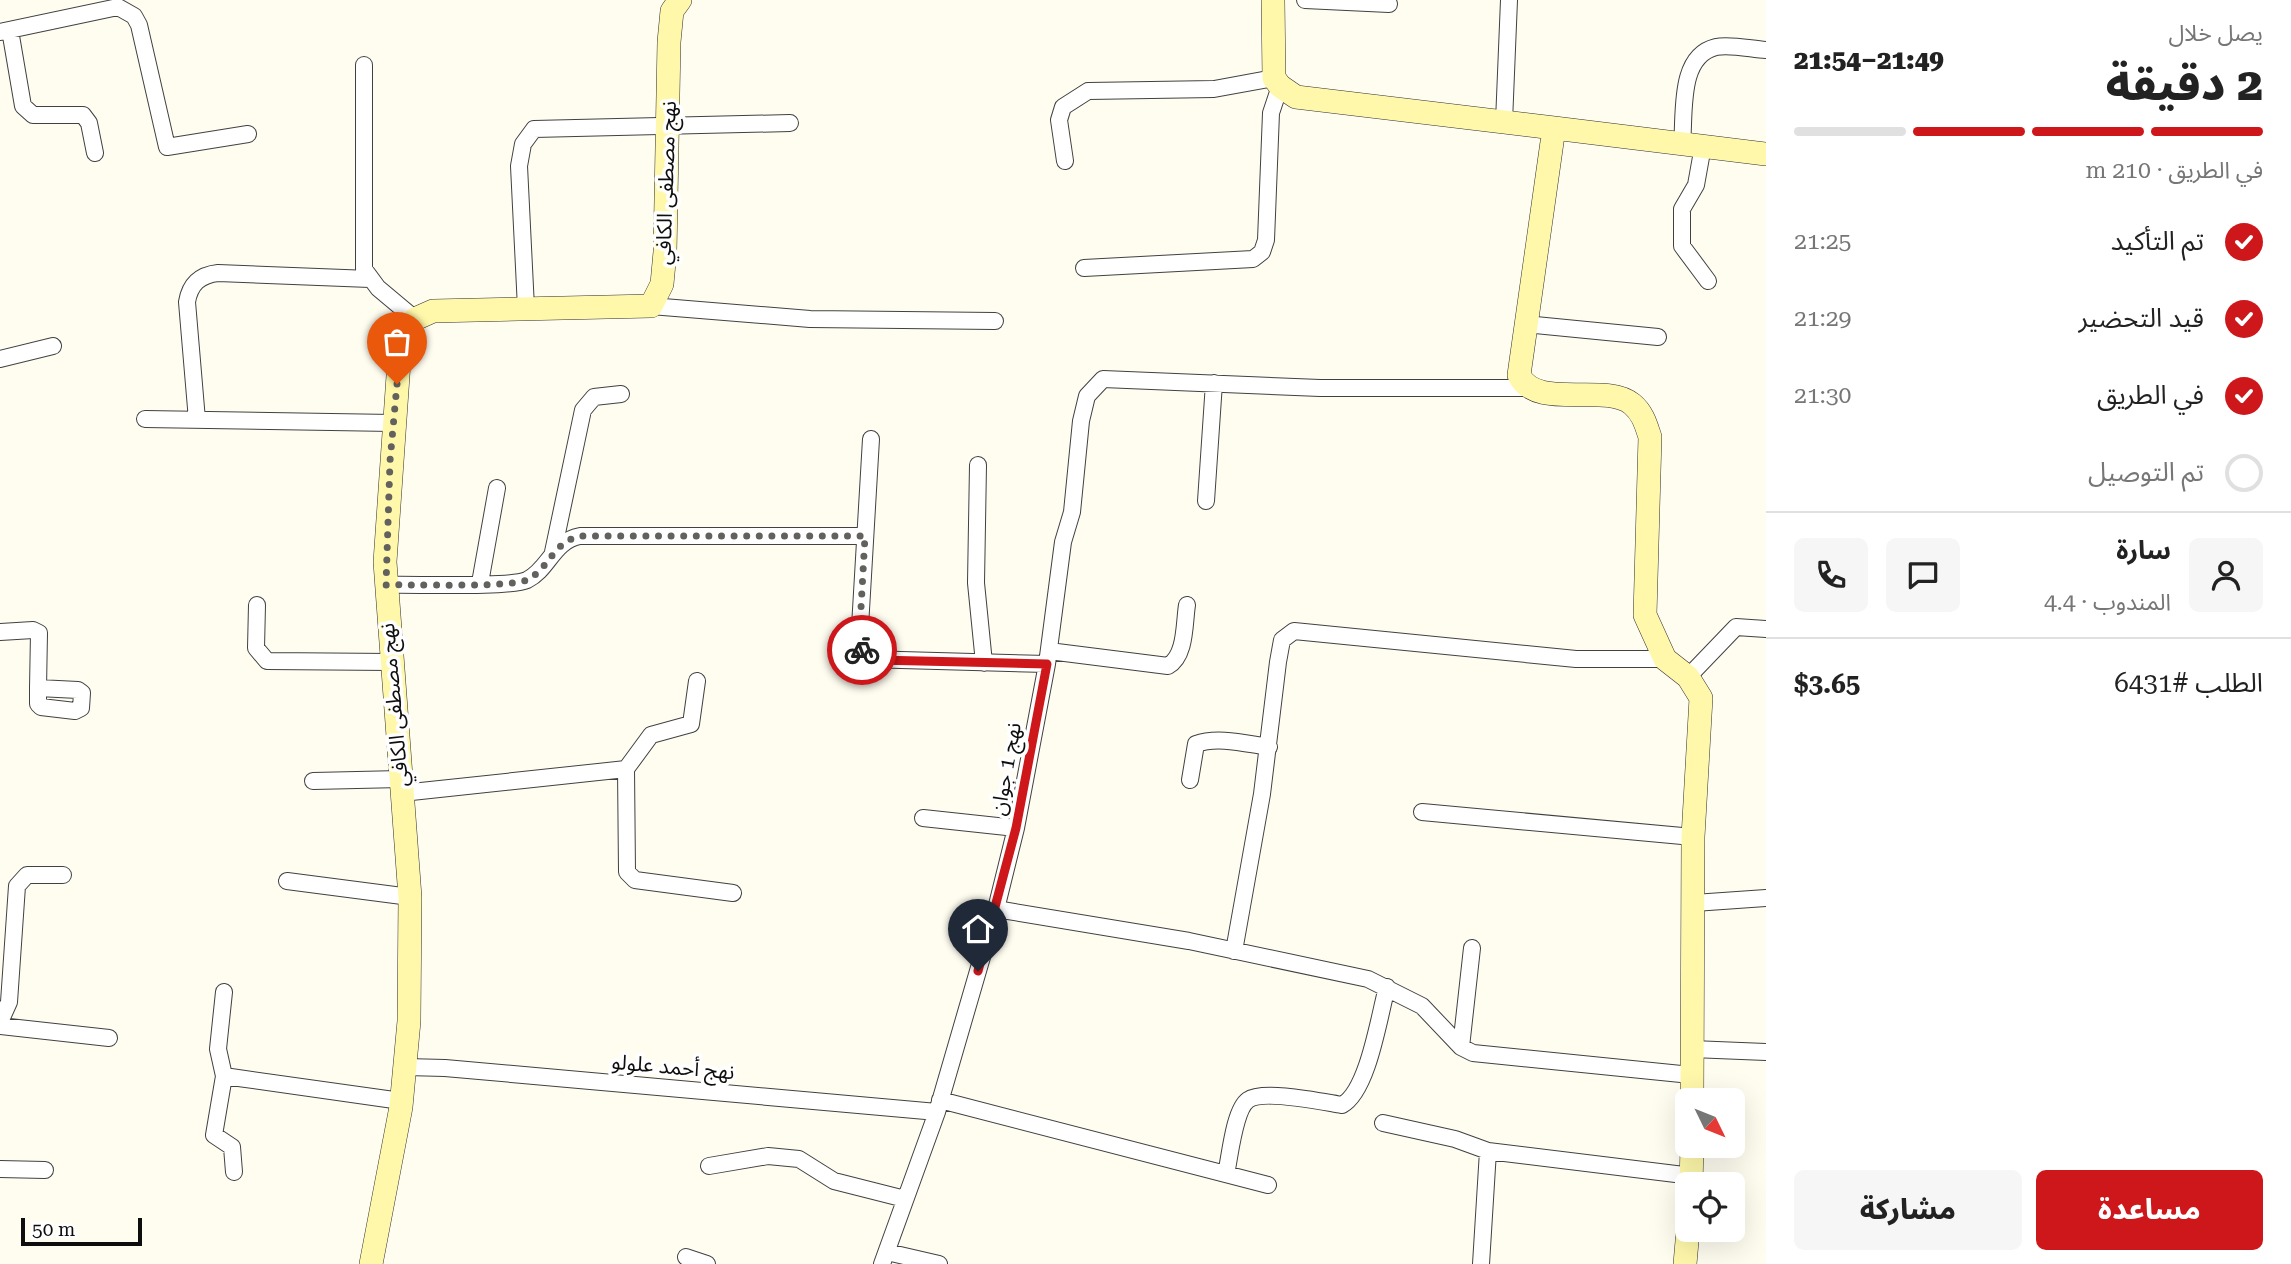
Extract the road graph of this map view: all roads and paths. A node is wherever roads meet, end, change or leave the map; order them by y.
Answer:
1 (680, 0) edge
2 (1273, 0) edge
3 (1305, 0) edge
4 (1509, 0) edge
5 (1390, 4) dead end
6 (5, 31) edge
7 (1766, 50) edge
8 (364, 65) dead end
9 (1277, 82) junction
10 (1504, 122) junction
11 (790, 123) dead end
12 (667, 128) junction
13 (1554, 128) junction
14 (248, 134) dead end
15 (1692, 145) junction
16 (94, 153) dead end
17 (1766, 154) edge
18 (1065, 161) dead end
19 (1084, 268) dead end
20 (370, 279) junction
21 (1708, 281) dead end
22 (651, 306) junction
23 (526, 308) junction
24 (415, 319) junction
25 (995, 321) dead end
26 (1525, 324) junction
27 (1658, 337) dead end
28 (53, 346) dead end
29 (0, 359) edge
30 (1214, 383) junction
31 (1530, 388) junction
32 (621, 394) dead end
33 (145, 419) dead end
34 (197, 420) junction
35 (393, 423) junction
36 (871, 439) dead end
37 (978, 465) dead end
38 (497, 488) dead end
39 (1206, 501) dead end
40 (865, 536) junction
41 (553, 553) junction
42 (480, 583) junction
43 (386, 585) junction
44 (257, 605) dead end
45 (1187, 605) dead end
46 (1766, 629) edge
47 (0, 632) edge
48 (1048, 657) junction
49 (1665, 659) junction
50 (391, 662) junction
51 (984, 663) junction
52 (1688, 677) junction
53 (697, 681) dead end
54 (38, 688) dead end
55 (1269, 747) junction
56 (626, 769) junction
57 (1190, 780) dead end
58 (313, 781) dead end
59 (401, 786) junction
60 (1422, 812) dead end
61 (923, 818) dead end
62 (1016, 828) junction
63 (1693, 837) junction
64 (62, 875) dead end
65 (287, 881) dead end
66 (733, 893) dead end
67 (410, 897) junction
68 (1766, 898) edge
69 (1694, 903) junction
70 (996, 909) junction
71 (1472, 948) dead end
72 (1234, 951) junction
73 (1387, 987) junction
74 (224, 992) dead end
75 (0, 1024) edge
76 (109, 1038) dead end
77 (1461, 1047) junction
78 (1692, 1049) junction
79 (1766, 1052) edge
80 (406, 1067) junction
81 (1691, 1075) junction
82 (224, 1076) junction
83 (1692, 1088) edge
84 (401, 1101) junction
85 (938, 1106) junction
86 (1383, 1123) dead end
87 (1488, 1151) junction
88 (709, 1166) dead end
89 (0, 1168) edge
90 (46, 1170) dead end
91 (234, 1172) dead end
92 (1226, 1174) junction
93 (1675, 1178) edge
94 (1268, 1185) dead end
95 (905, 1199) junction
96 (1687, 1242) edge
97 (686, 1257) dead end
98 (884, 1258) edge
99 (371, 1264) edge
100 (707, 1264) edge
101 (939, 1264) edge
102 (1481, 1264) edge
103 (1685, 1264) edge

1 - 12 street, نهج مصطفى الكافي
2 - 9 street
3 - 5 street
4 - 10 street
6 - 14 street
6 - 16 street
7 - 15 street
8 - 20 street
9 - 10 street
9 - 18 street
9 - 19 street
10 - 13 street
11 - 12 street
12 - 22 street, نهج مصطفى الكافي
12 - 23 street
13 - 15 street
13 - 26 street
15 - 17 street
15 - 21 street
20 - 24 street
20 - 34 street
22 - 23 street
22 - 25 street
23 - 24 street
24 - 35 street, نهج مصطفى الكافي
26 - 27 street
26 - 31 street
28 - 29 street
30 - 31 street, نهج 1 جوان
30 - 39 street
30 - 48 street, نهج 1 جوان
31 - 49 street
32 - 41 street
33 - 34 street
34 - 35 street
35 - 43 street, نهج مصطفى الكافي
36 - 40 street
37 - 51 street
38 - 42 street
40 - 41 street
40 - 51 street
41 - 42 street
42 - 43 street
43 - 50 street, نهج مصطفى الكافي
44 - 50 street
45 - 48 street
46 - 52 street
47 - 54 street
48 - 51 street
48 - 62 street, نهج 1 جوان
49 - 52 street
49 - 55 street
50 - 59 street, نهج مصطفى الكافي
52 - 63 street
53 - 56 street
55 - 57 street
55 - 72 street
56 - 59 street
56 - 66 street
58 - 59 street
59 - 67 street, نهج مصطفى الكافي
60 - 63 street
61 - 62 street
62 - 70 street, نهج 1 جوان
63 - 69 street
64 - 75 street
65 - 67 street
67 - 80 street, نهج مصطفى الكافي
68 - 69 street
69 - 78 street
70 - 72 street
70 - 85 street, نهج 1 جوان
71 - 77 street
72 - 73 street
73 - 77 street
73 - 92 street
74 - 82 street
75 - 76 street
77 - 81 street
78 - 79 street
78 - 81 street
80 - 84 street, نهج مصطفى الكافي
80 - 85 street, نهج أحمد علولو
81 - 83 street
82 - 84 street
82 - 91 street
84 - 99 street, نهج مصطفى الكافي
85 - 92 street, نهج أحمد علولو
85 - 95 street, نهج 1 جوان
86 - 87 street
87 - 93 street
87 - 102 street
88 - 95 street
89 - 90 street
92 - 94 street, نهج أحمد علولو
95 - 98 street, نهج 1 جوان
96 - 103 street
97 - 100 street
98 - 101 street

